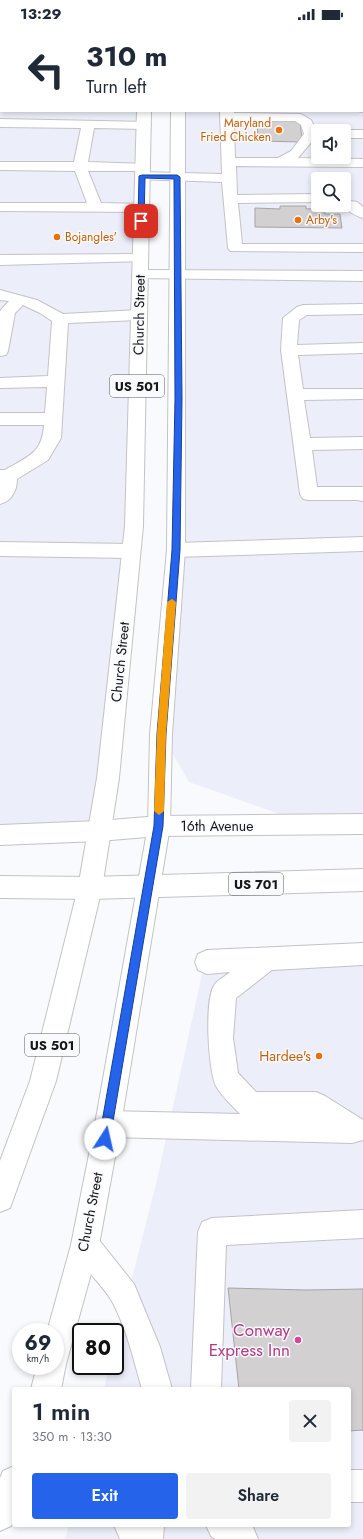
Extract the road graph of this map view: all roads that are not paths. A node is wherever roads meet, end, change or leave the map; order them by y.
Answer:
1 (178, 112) edge
2 (227, 114) edge
3 (144, 118) edge
4 (0, 123) edge
5 (60, 124) junction
6 (88, 124) junction
7 (0, 129) edge
8 (311, 130) edge
9 (351, 134) edge
10 (363, 134) edge
11 (311, 137) edge
12 (0, 159) edge
13 (228, 162) junction
14 (280, 163) junction
15 (363, 163) edge
16 (0, 166) edge
17 (59, 167) junction
18 (80, 167) junction
19 (142, 172) junction
20 (177, 177) junction
21 (229, 178) junction
22 (311, 198) edge
23 (351, 198) edge
24 (363, 198) edge
25 (231, 199) junction
26 (277, 199) junction
27 (311, 204) edge
28 (351, 205) edge
29 (0, 207) edge
30 (23, 207) junction
31 (96, 208) junction
32 (142, 208) junction
33 (0, 211) edge
34 (363, 214) edge
35 (363, 248) edge
36 (0, 252) edge
37 (140, 258) junction
38 (106, 259) junction
39 (0, 260) edge
40 (140, 275) junction
41 (178, 275) junction
42 (363, 276) edge
43 (0, 295) edge
44 (20, 299) junction
45 (363, 309) edge
46 (139, 315) junction
47 (60, 319) junction
48 (363, 348) edge
49 (289, 350) junction
50 (0, 351) edge
51 (55, 381) junction
52 (0, 383) edge
53 (295, 394) junction
54 (363, 394) edge
55 (53, 419) junction
56 (2, 422) edge
57 (363, 443) edge
58 (302, 444) junction
59 (4, 476) edge
60 (363, 494) edge
61 (0, 498) edge
62 (363, 544) edge
63 (0, 549) edge
64 (176, 550) junction
65 (131, 551) junction
66 (363, 824) edge
67 (159, 826) junction
68 (99, 831) junction
69 (0, 835) edge
70 (363, 880) edge
71 (0, 887) edge
72 (90, 888) junction
73 (148, 888) junction
74 (363, 954) edge
75 (267, 959) junction
76 (207, 962) dead end
77 (108, 1124) junction
78 (357, 1130) edge
79 (0, 1198) edge
80 (363, 1224) edge
81 (85, 1245) junction
82 (64, 1323) edge
83 (50, 1375) edge
84 (47, 1387) edge
85 (156, 1387) edge
86 (206, 1387) edge
87 (351, 1486) edge
88 (363, 1486) edge
89 (12, 1487) edge
90 (0, 1514) edge
91 (131, 1527) edge
92 (148, 1527) edge
93 (225, 1527) edge
94 (136, 1539) edge
95 (147, 1539) edge
96 (242, 1539) edge

1 - 20 main road, Church Street / US 501
2 - 8 main road
2 - 13 main road
3 - 6 main road
3 - 19 main road, Church Street / US 501
4 - 5 main road
5 - 6 main road
5 - 7 main road
6 - 18 main road
9 - 10 main road
11 - 14 main road
12 - 17 main road
13 - 14 main road
13 - 21 main road
14 - 15 main road
16 - 17 main road
17 - 18 main road
18 - 19 main road
18 - 31 main road
19 - 20 main road
19 - 32 main road, Church Street / US 501
20 - 21 main road
20 - 41 main road, Church Street / US 501
21 - 25 main road
22 - 26 main road
23 - 24 main road
25 - 26 main road
25 - 35 main road
26 - 27 main road
28 - 34 main road
29 - 30 main road
30 - 31 main road
30 - 33 main road
31 - 32 main road
32 - 37 main road, Church Street / US 501
36 - 38 main road
37 - 38 main road
37 - 40 main road, Church Street / US 501
38 - 39 main road
40 - 41 main road
40 - 46 main road, Church Street / US 501
41 - 42 main road
41 - 64 main road, Church Street / US 501
43 - 44 main road
44 - 47 main road
44 - 50 main road
45 - 49 main road
46 - 47 main road
46 - 65 main road, Church Street / US 501
47 - 51 main road
48 - 49 main road
49 - 53 main road
51 - 52 main road
51 - 55 main road
53 - 54 main road
53 - 58 main road
55 - 56 main road
55 - 59 main road
57 - 58 main road
58 - 60 main road
59 - 61 main road
62 - 64 main road
63 - 65 main road
64 - 67 main road, Church Street / US 501
65 - 68 main road, Church Street / US 501
66 - 67 main road, 16th Avenue
67 - 68 main road, 16th Avenue
67 - 73 main road, Church Street / US 501
68 - 69 main road, 16th Avenue
68 - 72 main road, Church Street / US 501
70 - 73 main road, US 701
71 - 72 main road
72 - 73 main road
72 - 79 main road, Church Street / US 501
73 - 77 main road, Church Street / US 501
74 - 75 main road
75 - 76 main road
75 - 78 main road
77 - 78 main road
77 - 81 main road, Church Street / US 501
80 - 86 main road
81 - 82 main road, Church Street / US 501
81 - 85 main road
83 - 84 main road
87 - 88 main road
89 - 90 main road
91 - 94 main road
92 - 95 main road
93 - 96 main road

